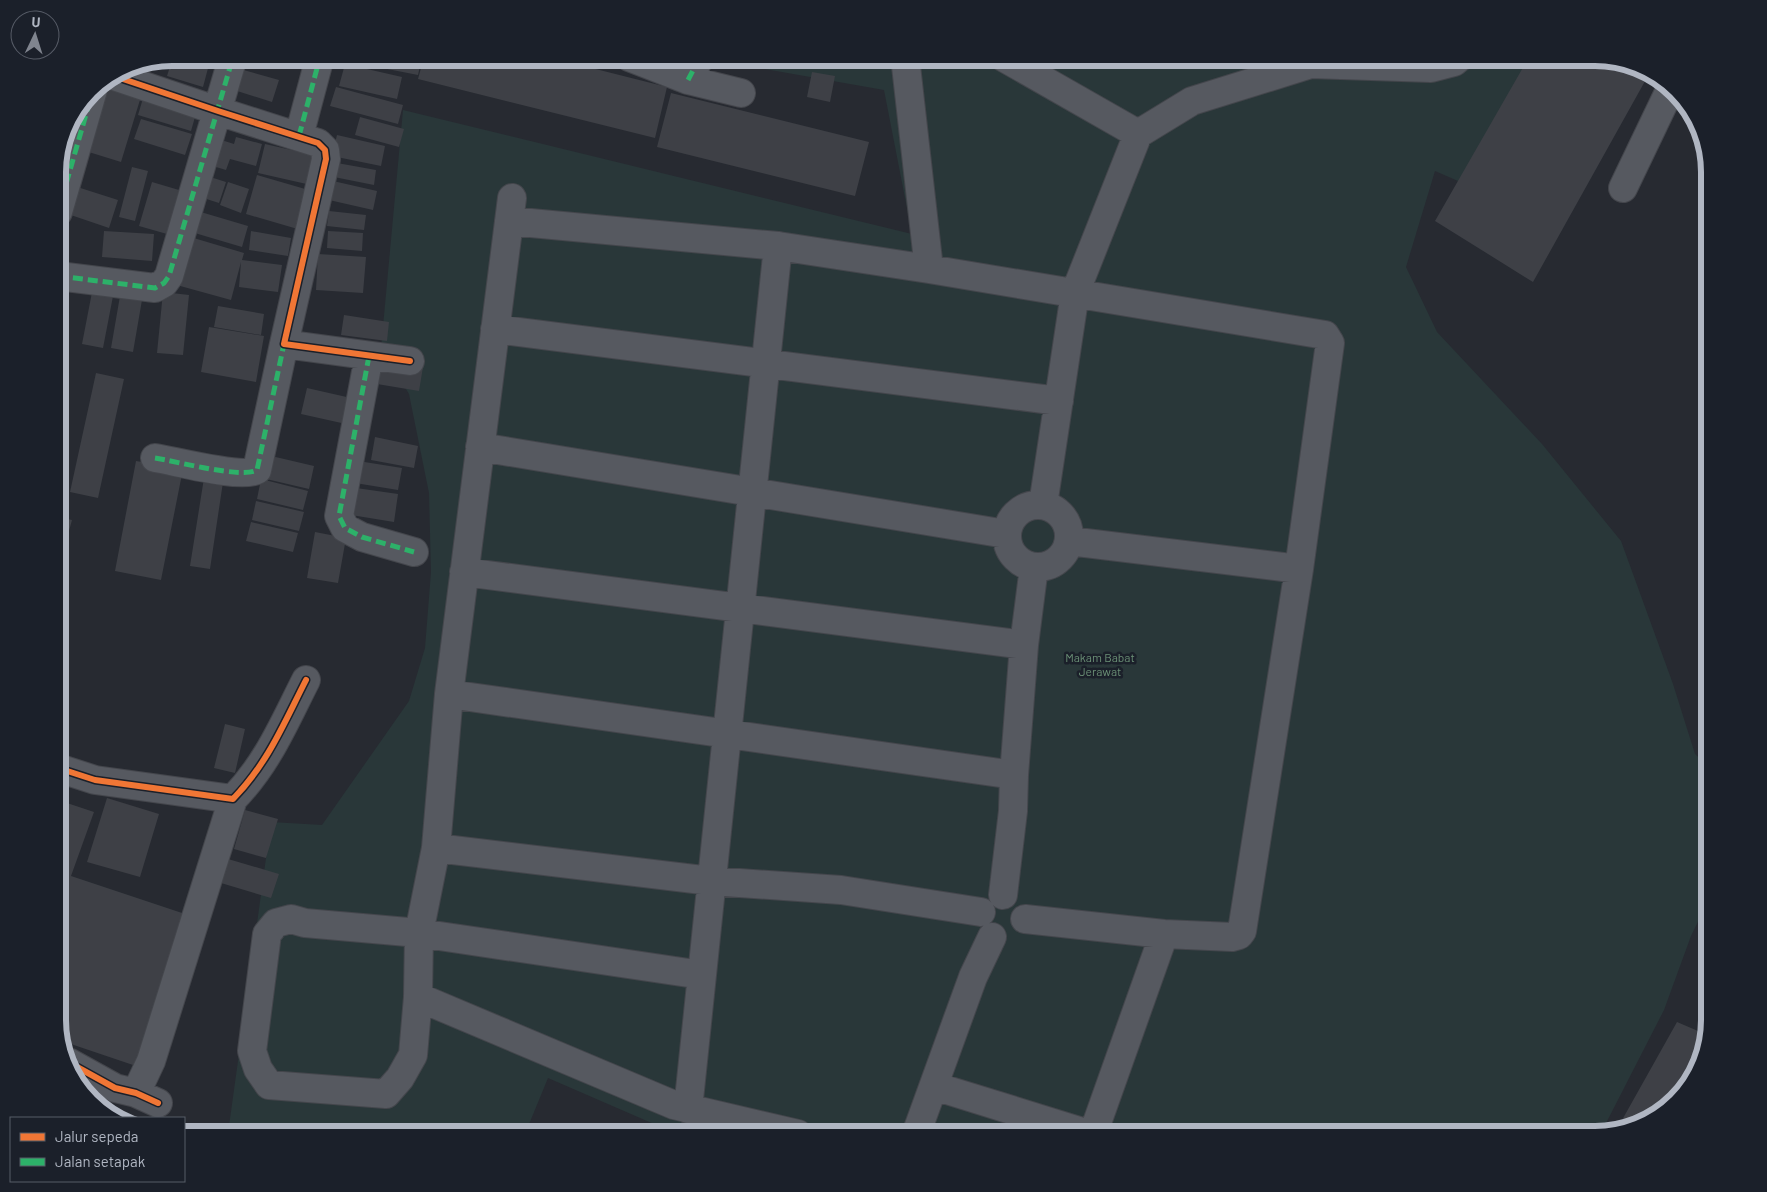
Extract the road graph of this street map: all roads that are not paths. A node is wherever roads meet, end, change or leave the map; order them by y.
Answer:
1 (231, 66) edge
2 (318, 66) edge
3 (677, 66) edge
4 (906, 66) edge
5 (1017, 66) edge
6 (1294, 66) edge
7 (1396, 66) edge
8 (1439, 66) edge
9 (694, 69) edge
10 (122, 79) edge
11 (740, 93) dead end
12 (1667, 95) edge
13 (88, 108) edge
14 (218, 111) junction
15 (1138, 134) junction
16 (299, 136) junction
17 (66, 184) edge
18 (1623, 188) dead end
19 (778, 246) junction
20 (928, 269) junction
21 (66, 277) edge
22 (1075, 293) junction
23 (495, 330) junction
24 (284, 344) junction
25 (369, 356) junction
26 (410, 361) dead end
27 (766, 364) junction
28 (1058, 401) junction
29 (480, 448) junction
30 (155, 458) dead end
31 (752, 492) junction
32 (1043, 505) junction
33 (1006, 534) junction
34 (1069, 541) junction
35 (414, 552) dead end
36 (1034, 567) junction
37 (1299, 569) junction
38 (464, 572) junction
39 (740, 608) junction
40 (1024, 645) junction
41 (306, 680) dead end
42 (449, 694) junction
43 (726, 734) junction
44 (66, 771) edge
45 (1014, 775) junction
46 (233, 799) junction
47 (436, 848) junction
48 (711, 881) junction
49 (1003, 896) junction
50 (981, 912) junction
51 (1025, 919) junction
52 (419, 933) junction
53 (1164, 934) junction
54 (992, 937) junction
55 (702, 975) junction
56 (418, 997) junction
57 (77, 1067) edge
58 (934, 1086) junction
59 (688, 1109) junction
60 (763, 1126) edge
61 (919, 1126) edge
62 (1065, 1126) edge
63 (1094, 1126) edge

1 - 14 street
2 - 16 street
3 - 9 street
4 - 20 street
5 - 15 street
6 - 15 street
7 - 8 street
9 - 11 street
10 - 14 street
12 - 18 street
13 - 17 street
14 - 16 street
14 - 21 street
15 - 22 street
16 - 24 street
19 - 20 street
19 - 23 street
19 - 27 street
20 - 22 street
22 - 28 street
22 - 37 street
23 - 27 street
23 - 29 street
24 - 25 street
24 - 30 street
25 - 26 street
25 - 35 street
27 - 28 street
27 - 31 street
28 - 32 street
29 - 31 street
29 - 38 street
31 - 33 street
31 - 39 street
32 - 33 street
32 - 34 street
33 - 36 street
34 - 36 street
34 - 37 street
36 - 40 street
37 - 53 street
38 - 39 street
38 - 42 street
39 - 40 street
39 - 43 street
40 - 45 street
41 - 46 street
42 - 43 street
42 - 47 street
43 - 45 street
43 - 48 street
44 - 46 street
45 - 49 street
46 - 57 street
47 - 48 street
47 - 52 street
48 - 50 street
48 - 55 street
49 - 50 street
49 - 51 street
50 - 54 street
51 - 53 street
51 - 54 street
52 - 55 street
52 - 56 street
52 - 56 street
53 - 63 street
54 - 58 street
55 - 59 street
56 - 59 street
58 - 61 street
58 - 62 street
59 - 60 street

